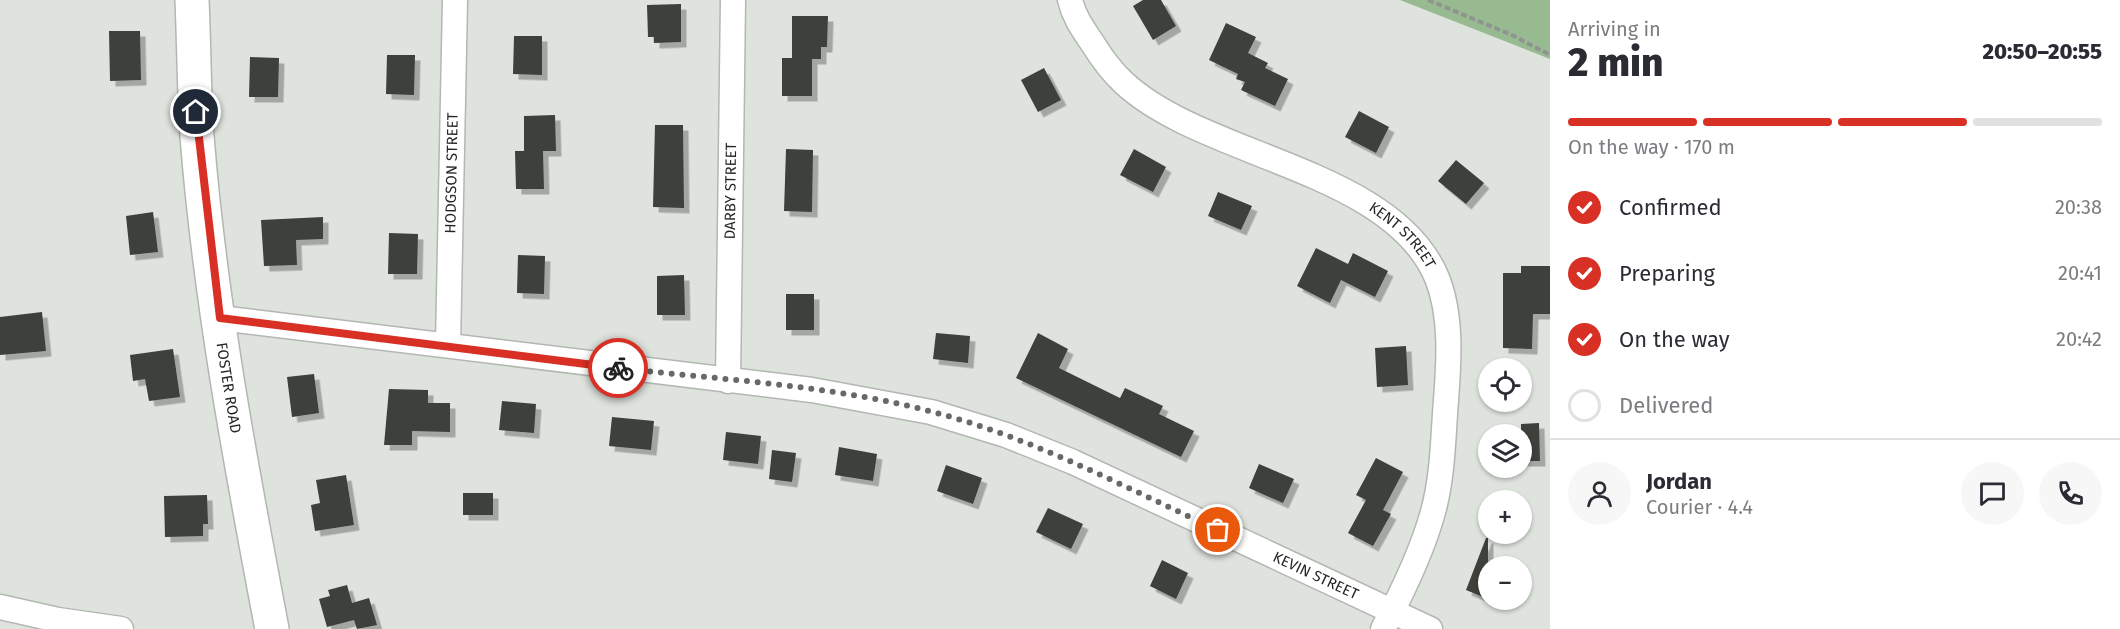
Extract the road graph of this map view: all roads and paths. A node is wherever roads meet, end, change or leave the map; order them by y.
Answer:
1 (192, 0) edge
2 (455, 0) edge
3 (733, 0) edge
4 (1070, 0) edge
5 (1428, 0) edge
6 (1550, 55) edge
7 (220, 318) junction
8 (448, 345) junction
9 (728, 381) junction
10 (0, 607) edge
11 (1387, 620) edge
12 (121, 629) edge
13 (272, 629) edge
14 (1430, 629) edge

1 - 7 street, FOSTER ROAD
2 - 8 street, HODGSON STREET
3 - 9 street, DARBY STREET
4 - 11 street, KENT STREET
5 - 6 path
7 - 8 street, KEVIN STREET
7 - 13 street, FOSTER ROAD
8 - 9 street, KEVIN STREET
9 - 11 street, KEVIN STREET
10 - 12 street
11 - 14 street, KEVIN STREET

